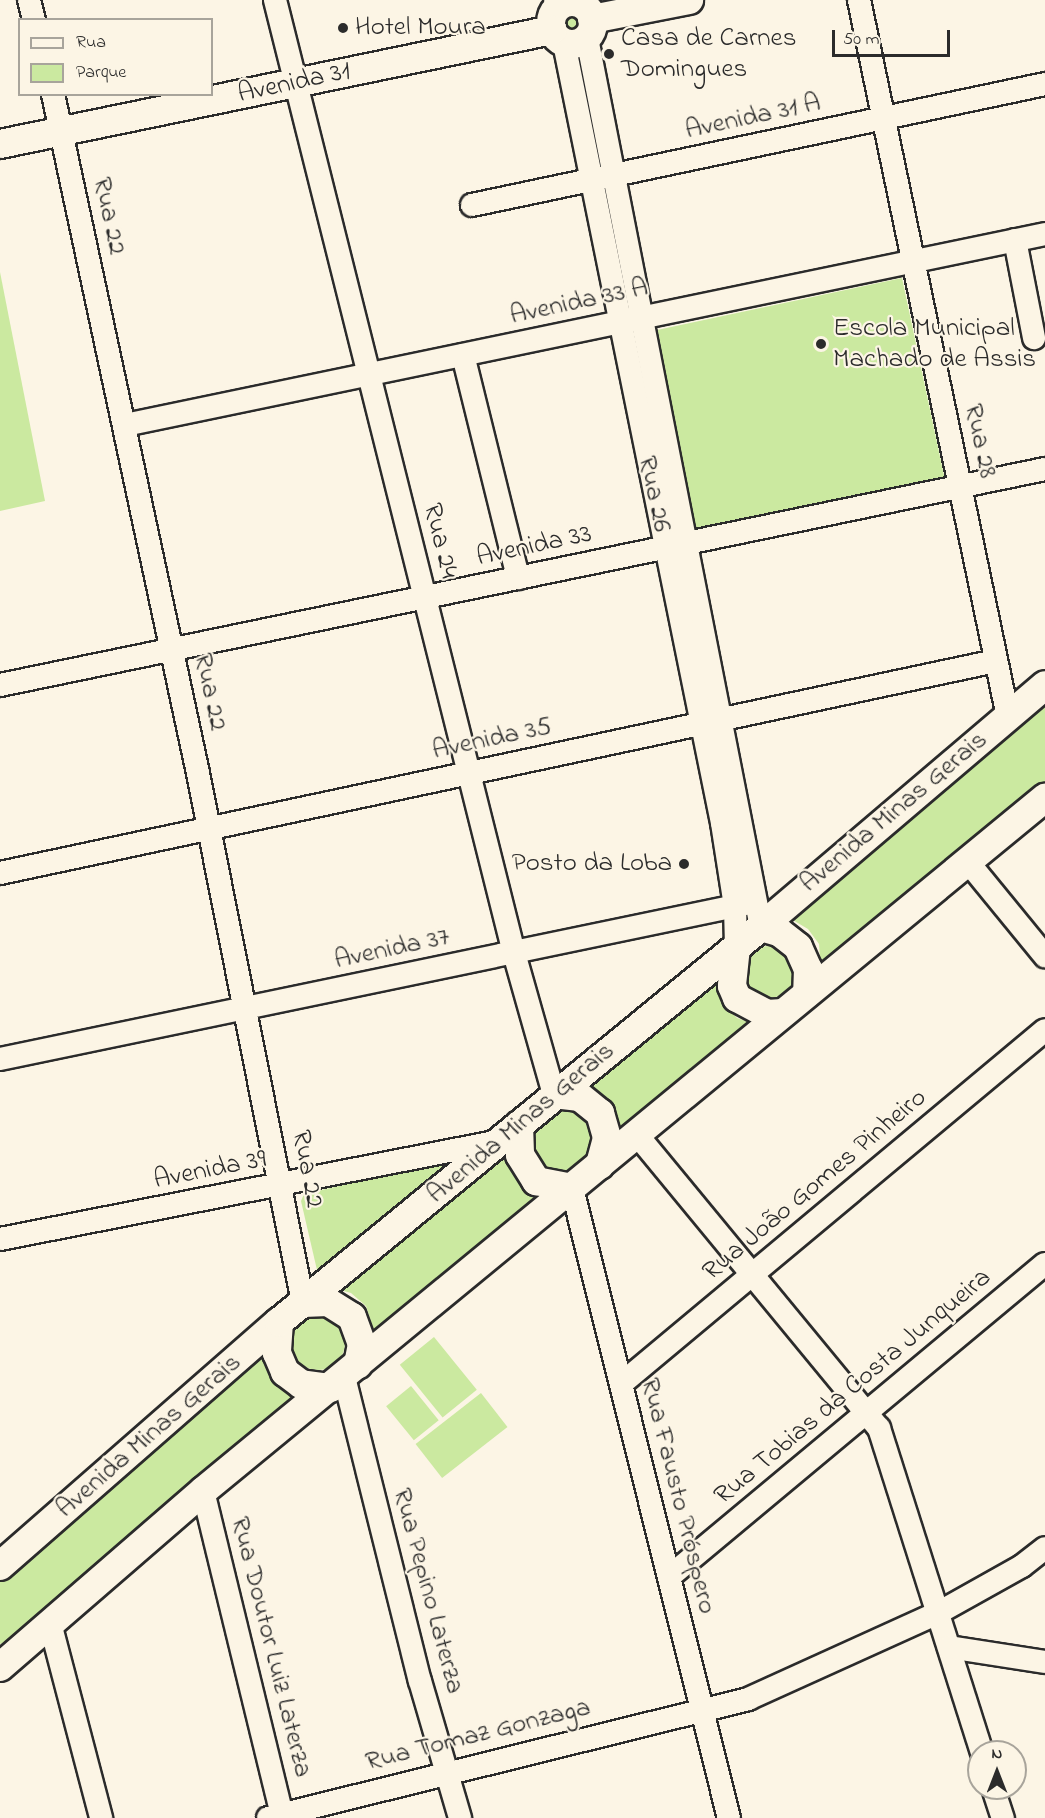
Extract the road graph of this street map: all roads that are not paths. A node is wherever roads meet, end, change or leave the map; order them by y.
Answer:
1 (29, 0) edge
2 (275, 0) edge
3 (688, 0) edge
4 (859, 0) edge
5 (34, 18) edge
6 (570, 18) edge
7 (295, 82) junction
8 (1045, 84) edge
9 (53, 96) edge
10 (884, 118) junction
11 (62, 132) junction
12 (0, 144) edge
13 (612, 176) junction
14 (590, 180) junction
15 (472, 205) dead end
16 (1045, 234) edge
17 (1014, 240) junction
18 (913, 261) junction
19 (630, 320) junction
20 (1034, 338) dead end
21 (463, 355) junction
22 (370, 374) junction
23 (125, 425) junction
24 (1045, 469) edge
25 (960, 487) junction
26 (676, 546) junction
27 (518, 578) junction
28 (425, 597) junction
29 (172, 649) junction
30 (996, 661) junction
31 (0, 685) edge
32 (1045, 685) edge
33 (1008, 717) junction
34 (711, 722) junction
35 (469, 773) junction
36 (1045, 798) edge
37 (209, 828) junction
38 (968, 862) junction
39 (0, 873) edge
40 (751, 911) junction
41 (736, 947) junction
42 (514, 953) junction
43 (1045, 956) edge
44 (807, 993) junction
45 (247, 1008) junction
46 (783, 1013) junction
47 (1045, 1030) edge
48 (0, 1059) edge
49 (554, 1094) junction
50 (510, 1133) junction
51 (638, 1136) junction
52 (600, 1165) junction
53 (281, 1185) junction
54 (572, 1188) junction
55 (0, 1239) edge
56 (1045, 1264) edge
57 (753, 1274) junction
58 (303, 1303) junction
59 (279, 1322) junction
60 (344, 1377) junction
61 (621, 1384) junction
62 (867, 1412) junction
63 (203, 1491) junction
64 (1045, 1548) edge
65 (0, 1566) edge
66 (669, 1577) junction
67 (938, 1613) junction
68 (50, 1623) junction
69 (949, 1647) junction
70 (1045, 1662) edge
71 (0, 1667) edge
72 (702, 1708) junction
73 (978, 1740) edge
74 (449, 1772) junction
75 (997, 1800) edge
76 (278, 1817) edge
77 (101, 1818) edge
78 (460, 1818) edge
79 (729, 1818) edge
80 (1003, 1818) edge

1 - 5 street
2 - 7 street, Rua 24
3 - 6 main road, Avenida 31
4 - 10 street, Rua 28
6 - 7 main road, Avenida 31
6 - 13 street, Rua 26
6 - 14 street, Rua 26
7 - 11 main road, Avenida 31
7 - 22 street, Rua 24
8 - 10 street, Avenida 31 A
9 - 11 street, Rua 22
10 - 13 street, Avenida 31 A
10 - 18 street, Rua 28
11 - 12 main road, Avenida 31
11 - 23 street, Rua 22
13 - 14 street, Avenida 31 A
13 - 19 street, Rua 26
14 - 15 street, Avenida 31 A
14 - 19 street, Rua 26
16 - 17 street, Avenida 33 A
17 - 18 street, Avenida 33 A
17 - 20 street
18 - 19 street, Avenida 33 A
18 - 25 street, Rua 28
19 - 21 street, Avenida 33 A
19 - 26 street, Rua 26
21 - 22 street, Avenida 33 A
21 - 27 street
22 - 23 street, Avenida 33 A
22 - 28 street, Rua 24
23 - 29 street, Rua 22
24 - 25 street, Avenida 33
25 - 26 street, Avenida 33
25 - 30 street, Rua 28
26 - 27 street, Avenida 33
26 - 34 street, Rua 26
27 - 28 street, Avenida 33
28 - 29 street, Avenida 33
28 - 35 street, Rua 24
29 - 31 street, Avenida 33
29 - 37 street, Rua 22
30 - 33 street, Rua 28
30 - 34 street, Avenida 35
32 - 33 main road, Avenida Minas Gerais
33 - 40 main road, Avenida Minas Gerais
34 - 35 street, Avenida 35
34 - 40 street, Rua 26
35 - 37 street, Avenida 35
35 - 42 street, Rua 24
36 - 38 main road
37 - 39 street, Avenida 35
37 - 45 street, Rua 22
38 - 43 street
38 - 44 main road
40 - 41 main road, Avenida Minas Gerais
40 - 42 street, Avenida 37
40 - 44 main road
41 - 46 main road
41 - 49 main road, Avenida Minas Gerais
42 - 45 street, Avenida 37
42 - 49 street, Rua 24
44 - 46 main road
45 - 48 street, Avenida 37
45 - 53 street, Rua 22
46 - 51 main road
47 - 57 street, Rua João Gomes Pinheiro
49 - 50 main road, Avenida Minas Gerais
49 - 52 main road
50 - 53 street, Avenida 39
50 - 54 main road
50 - 58 main road, Avenida Minas Gerais
51 - 52 main road
51 - 57 street
52 - 54 main road
53 - 55 street, Avenida 39
53 - 58 street, Rua 22
54 - 60 main road
54 - 61 street, Rua Fausto Próspero
56 - 62 street, Rua Tobias da Costa Junqueira
57 - 61 street, Rua João Gomes Pinheiro
57 - 62 street
58 - 59 main road, Avenida Minas Gerais
58 - 60 main road
59 - 60 main road
59 - 65 main road, Avenida Minas Gerais
60 - 63 main road
60 - 74 street, Rua Pepino Laterza
61 - 66 street, Rua Fausto Próspero
62 - 66 street, Rua Tobias da Costa Junqueira
62 - 67 street
63 - 68 main road
63 - 76 street, Rua Doutor Luiz Laterza
64 - 67 street, Rua Tomaz Gonzaga
66 - 72 street, Rua Fausto Próspero
67 - 69 street
67 - 72 street, Rua Tomaz Gonzaga
68 - 71 main road
68 - 77 street
69 - 70 street
69 - 73 street
72 - 74 street, Rua Tomaz Gonzaga
72 - 79 street, Rua Fausto Próspero
74 - 76 street, Rua Tomaz Gonzaga
74 - 78 street, Rua Pepino Laterza
75 - 80 street

